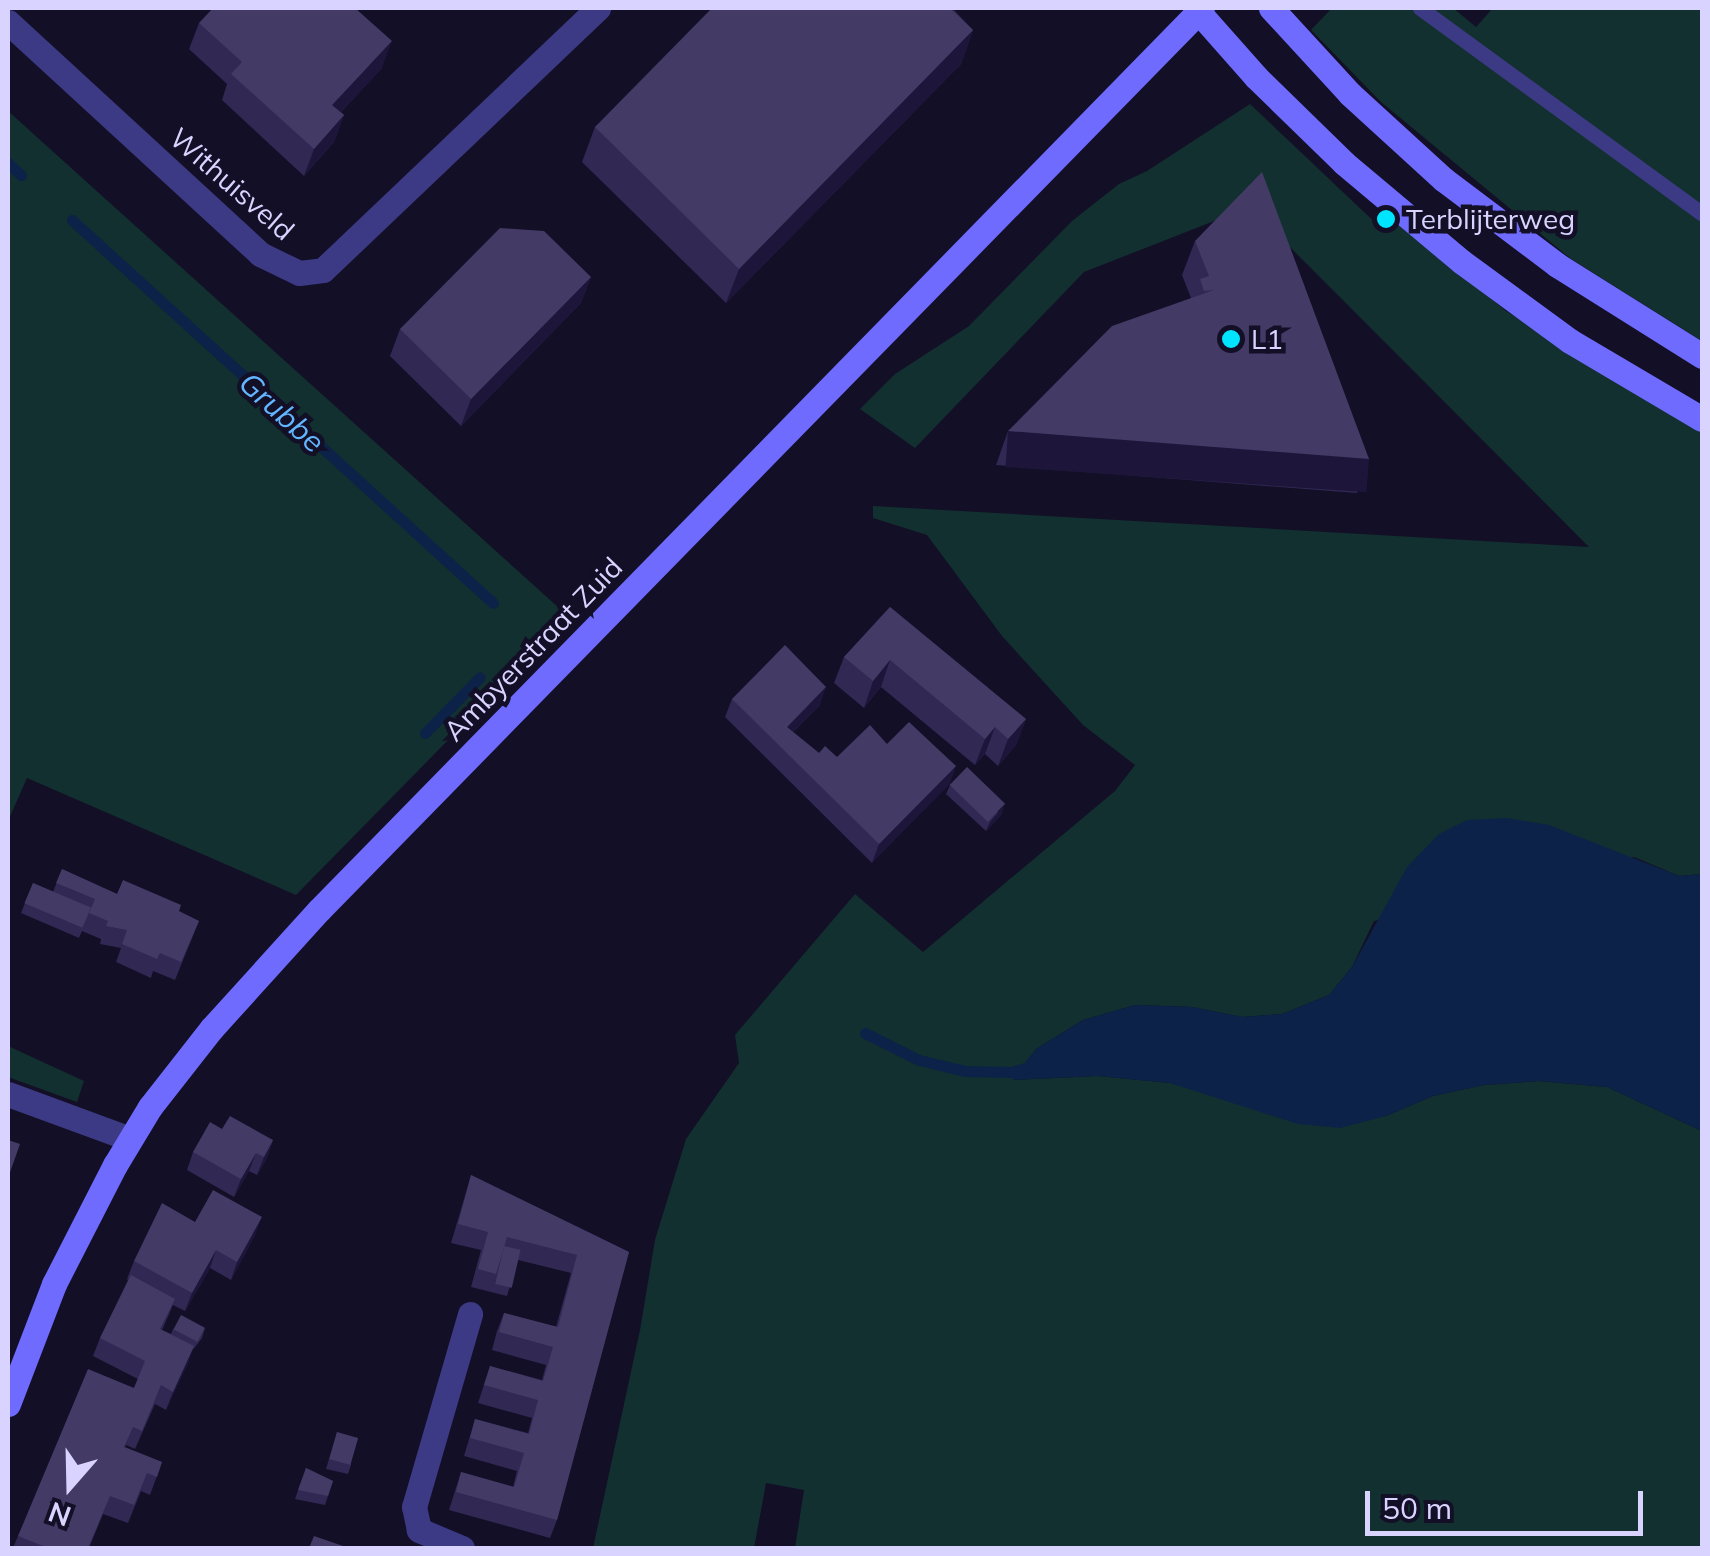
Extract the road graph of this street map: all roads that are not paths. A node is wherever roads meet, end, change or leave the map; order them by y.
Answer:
1 (598, 8) edge
2 (1272, 8) edge
3 (1420, 8) edge
4 (1199, 9) edge
5 (8, 22) edge
6 (1702, 214) edge
7 (1702, 356) edge
8 (1702, 419) edge
9 (8, 1094) edge
10 (130, 1140) junction
11 (470, 1314) dead end
12 (8, 1404) edge
13 (462, 1548) edge

1 - 5 street, Withuisveld
2 - 7 street
3 - 6 lane
4 - 8 street
4 - 10 street, Ambyerstraat Zuid
9 - 10 street
10 - 12 street, Ambyerstraat Zuid
11 - 13 street

